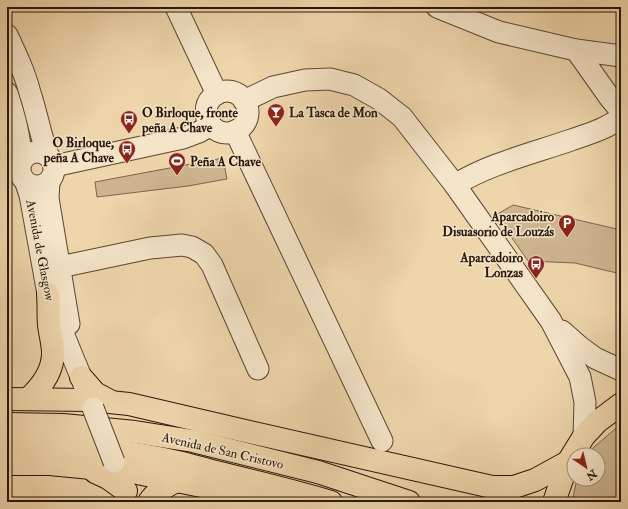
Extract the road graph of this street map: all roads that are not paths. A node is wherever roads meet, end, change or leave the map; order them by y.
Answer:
1 (176, 7) edge
2 (437, 7) edge
3 (7, 35) edge
4 (576, 50) junction
5 (621, 56) edge
6 (7, 93) edge
7 (217, 94) junction
8 (244, 101) junction
9 (621, 111) edge
10 (621, 117) edge
11 (211, 125) junction
12 (235, 132) junction
13 (21, 162) junction
14 (50, 168) junction
15 (26, 183) junction
16 (454, 185) junction
17 (60, 266) junction
18 (48, 294) junction
19 (551, 321) junction
20 (78, 369) junction
21 (258, 369) dead end
22 (621, 370) edge
23 (29, 398) junction
24 (7, 399) edge
25 (98, 403) junction
26 (621, 404) edge
27 (7, 424) edge
28 (584, 436) junction
29 (382, 441) dead end
30 (7, 446) edge
31 (577, 447) edge
32 (566, 463) edge
33 (7, 464) edge
34 (116, 466) junction
35 (83, 467) junction
36 (566, 468) edge
37 (178, 480) junction
38 (128, 496) edge
39 (149, 502) edge
40 (263, 502) edge
41 (332, 502) edge
42 (409, 502) edge
43 (554, 502) edge

1 - 7 street
2 - 4 street
3 - 14 street, Avenida de Glasgow
4 - 5 street
4 - 9 street
6 - 13 street
7 - 8 street
7 - 11 street
8 - 12 street
8 - 16 street
10 - 16 street
11 - 12 street
11 - 14 street
12 - 29 street
13 - 14 street
13 - 15 street
14 - 15 street
14 - 17 street, Avenida de Glasgow
15 - 18 street, Avenida de Glasgow
16 - 19 street
17 - 20 street, Avenida de Glasgow
17 - 21 street
18 - 20 street, Avenida de Glasgow
18 - 23 main road
19 - 22 street
19 - 28 street
20 - 25 main road
23 - 24 main road
23 - 25 main road
25 - 32 main road
25 - 34 street, bridge
26 - 28 main road
27 - 42 main road, Avenida de San Cristovo
28 - 31 main road
30 - 41 main road, Avenida de San Cristovo
33 - 35 main road
34 - 35 main road
34 - 37 main road
34 - 38 street
35 - 38 main road
36 - 43 main road
37 - 39 main road
37 - 40 main road

